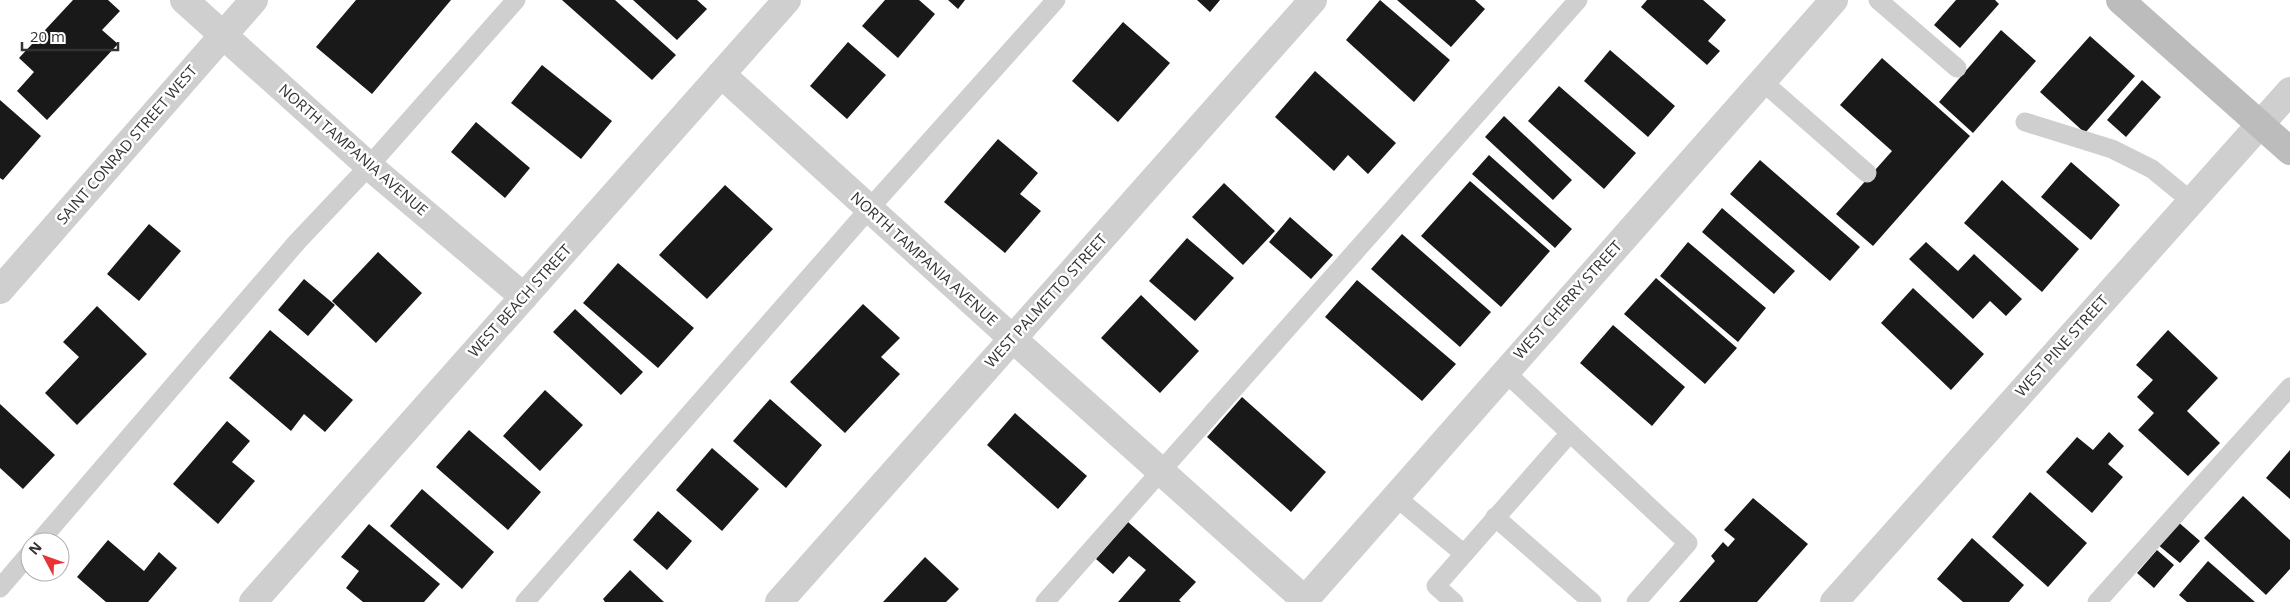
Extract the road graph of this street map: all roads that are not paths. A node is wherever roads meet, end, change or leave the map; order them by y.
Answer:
1 (184, 0) edge
2 (254, 0) edge
3 (516, 0) edge
4 (787, 0) edge
5 (1056, 0) edge
6 (1313, 0) edge
7 (1578, 0) edge
8 (1834, 0) edge
9 (1878, 0) edge
10 (2120, 0) edge
11 (223, 34) junction
12 (1957, 68) dead end
13 (721, 74) junction
14 (1762, 81) junction
15 (2290, 91) edge
16 (2025, 122) dead end
17 (2260, 124) junction
18 (2290, 151) edge
19 (369, 166) junction
20 (1867, 173) dead end
21 (2191, 202) junction
22 (869, 209) junction
23 (0, 290) edge
24 (524, 297) junction
25 (1013, 339) junction
26 (1504, 372) junction
27 (2290, 387) edge
28 (1570, 433) junction
29 (1160, 472) junction
30 (1396, 497) junction
31 (1495, 517) junction
32 (48, 532) edge
33 (1464, 554) junction
34 (20, 565) edge
35 (0, 588) edge
36 (1305, 601) edge
37 (253, 602) edge
38 (525, 602) edge
39 (778, 602) edge
40 (1045, 602) edge
41 (1454, 602) edge
42 (1592, 602) edge
43 (1636, 602) edge
44 (1834, 602) edge
45 (2097, 602) edge

1 - 11 street, NORTH TAMPANIA AVENUE
2 - 11 street, SAINT CONRAD STREET WEST
3 - 19 lane
4 - 13 street, WEST BEACH STREET
5 - 22 lane
6 - 25 street, WEST PALMETTO STREET
7 - 29 lane
8 - 14 street, WEST CHERRY STREET
9 - 12 lane
10 - 17 main road
11 - 19 street, NORTH TAMPANIA AVENUE
11 - 23 street, SAINT CONRAD STREET WEST
13 - 22 street, NORTH TAMPANIA AVENUE
13 - 24 street, WEST BEACH STREET
14 - 20 lane
14 - 26 street, WEST CHERRY STREET
15 - 17 street, WEST PINE STREET
16 - 21 lane
17 - 18 main road
17 - 21 street, WEST PINE STREET
19 - 24 street, NORTH TAMPANIA AVENUE
19 - 32 lane
21 - 44 street, WEST PINE STREET
22 - 25 street, NORTH TAMPANIA AVENUE
22 - 38 lane
24 - 37 street, WEST BEACH STREET
25 - 29 street, NORTH TAMPANIA AVENUE
25 - 39 street, WEST PALMETTO STREET
26 - 28 lane
26 - 30 street, WEST CHERRY STREET
27 - 45 lane
28 - 31 lane
28 - 43 lane
29 - 36 street, NORTH TAMPANIA AVENUE
29 - 40 lane
30 - 33 lane
30 - 36 street, WEST CHERRY STREET
31 - 33 lane
31 - 42 lane
33 - 41 lane
34 - 35 lane

